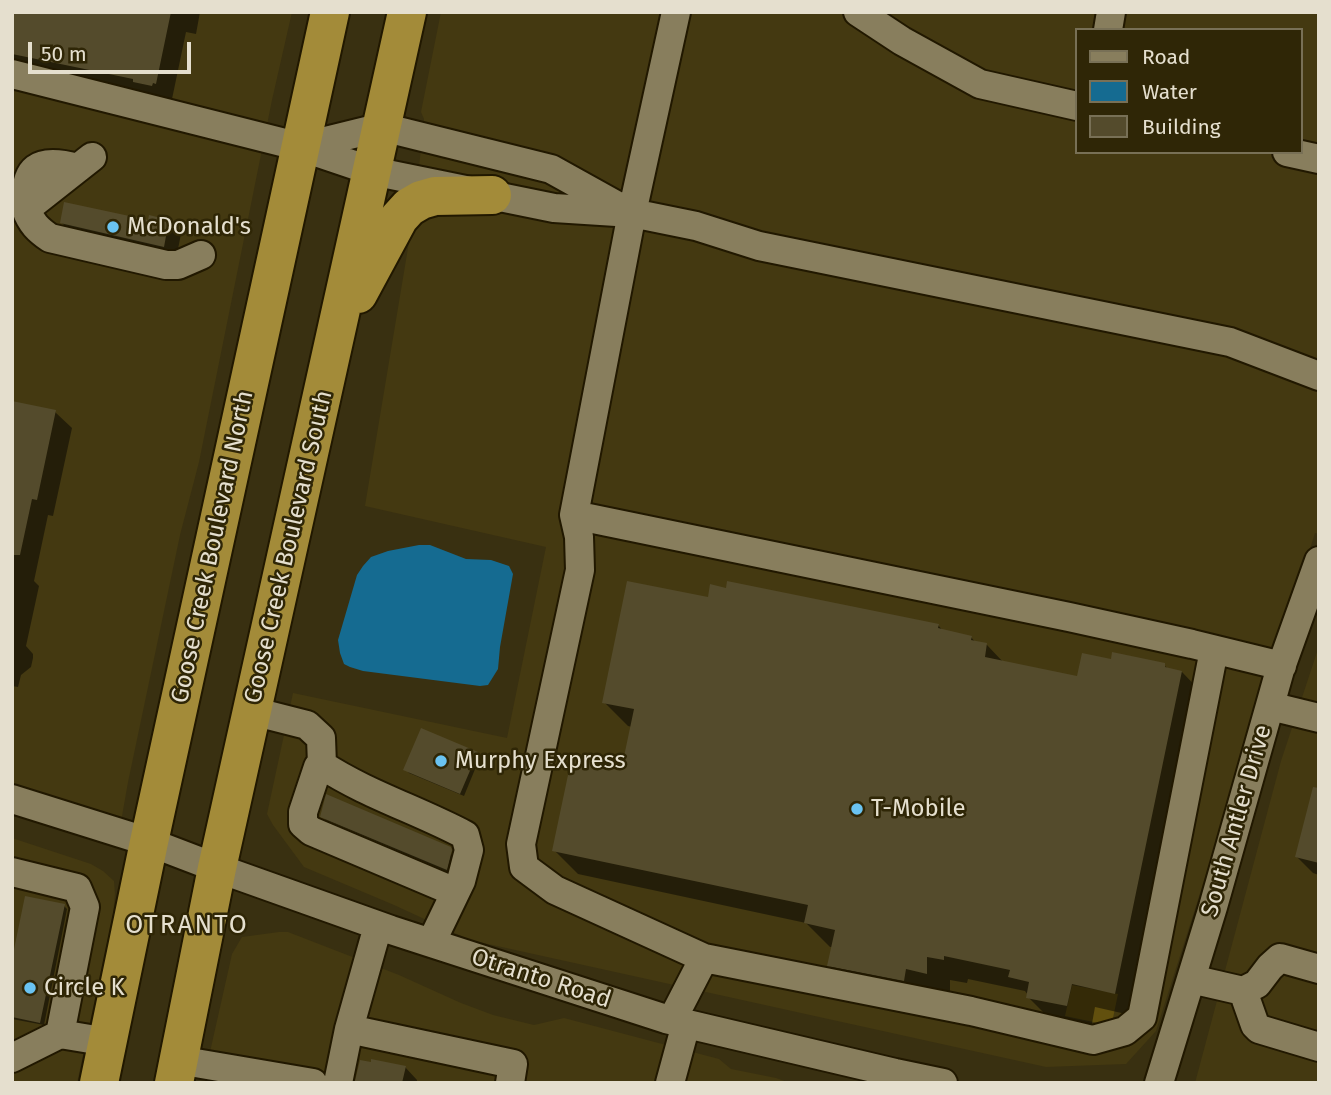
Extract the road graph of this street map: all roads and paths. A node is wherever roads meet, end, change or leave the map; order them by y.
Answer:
1 (330, 12) edge
2 (407, 12) edge
3 (676, 12) edge
4 (864, 14) edge
5 (12, 74) edge
6 (1076, 106) edge
7 (382, 127) junction
8 (301, 147) junction
9 (1296, 154) edge
10 (1319, 159) edge
11 (84, 163) dead end
12 (372, 171) junction
13 (492, 195) junction
14 (632, 214) junction
15 (201, 255) dead end
16 (336, 336) junction
17 (1319, 376) edge
18 (574, 515) junction
19 (1319, 561) edge
20 (1214, 650) junction
21 (1282, 666) junction
22 (1270, 706) junction
23 (252, 711) junction
24 (1319, 718) edge
25 (322, 765) junction
26 (12, 799) edge
27 (149, 842) junction
28 (217, 868) junction
29 (13, 877) edge
30 (455, 892) junction
31 (378, 926) junction
32 (431, 943) junction
33 (704, 957) junction
34 (1319, 969) edge
35 (1191, 979) junction
36 (1243, 990) junction
37 (679, 1022) junction
38 (349, 1029) junction
39 (60, 1034) junction
40 (108, 1042) junction
41 (1319, 1046) edge
42 (12, 1058) edge
43 (176, 1071) edge
44 (928, 1081) edge
45 (100, 1083) edge
46 (313, 1083) edge
47 (338, 1083) edge
48 (510, 1083) edge
49 (670, 1083) edge
50 (1159, 1083) edge

1 - 8 highway, Goose Creek Boulevard North
2 - 7 highway, Goose Creek Boulevard South
3 - 14 street
4 - 6 street
5 - 8 street
7 - 8 street
7 - 12 highway, Goose Creek Boulevard South
7 - 14 street
8 - 12 street
8 - 27 highway, Goose Creek Boulevard North
9 - 10 street
11 - 15 street
12 - 13 street
12 - 16 highway, Goose Creek Boulevard South
13 - 14 street
13 - 16 highway
14 - 17 street
14 - 18 street
16 - 23 highway, Goose Creek Boulevard South
18 - 20 street
18 - 33 street
19 - 21 street, South Antler Drive
20 - 21 street
20 - 33 street
21 - 22 street, South Antler Drive
22 - 24 street
22 - 35 street, South Antler Drive
23 - 25 street
23 - 28 highway, Goose Creek Boulevard South
25 - 30 street
25 - 30 street
26 - 27 street, Otranto Road
27 - 28 street, Otranto Road
27 - 40 highway, Goose Creek Boulevard North
28 - 31 street, Otranto Road
28 - 43 highway, Goose Creek Boulevard South
29 - 39 street
30 - 32 street
31 - 32 street, Otranto Road
31 - 38 street
32 - 37 street, Otranto Road
33 - 37 street
34 - 36 street
35 - 36 street
35 - 50 street, South Antler Drive
36 - 41 street
37 - 44 street, Otranto Road
37 - 49 street
38 - 47 street
38 - 48 street
39 - 40 street
39 - 42 street
40 - 45 highway, Goose Creek Boulevard North
43 - 46 street

